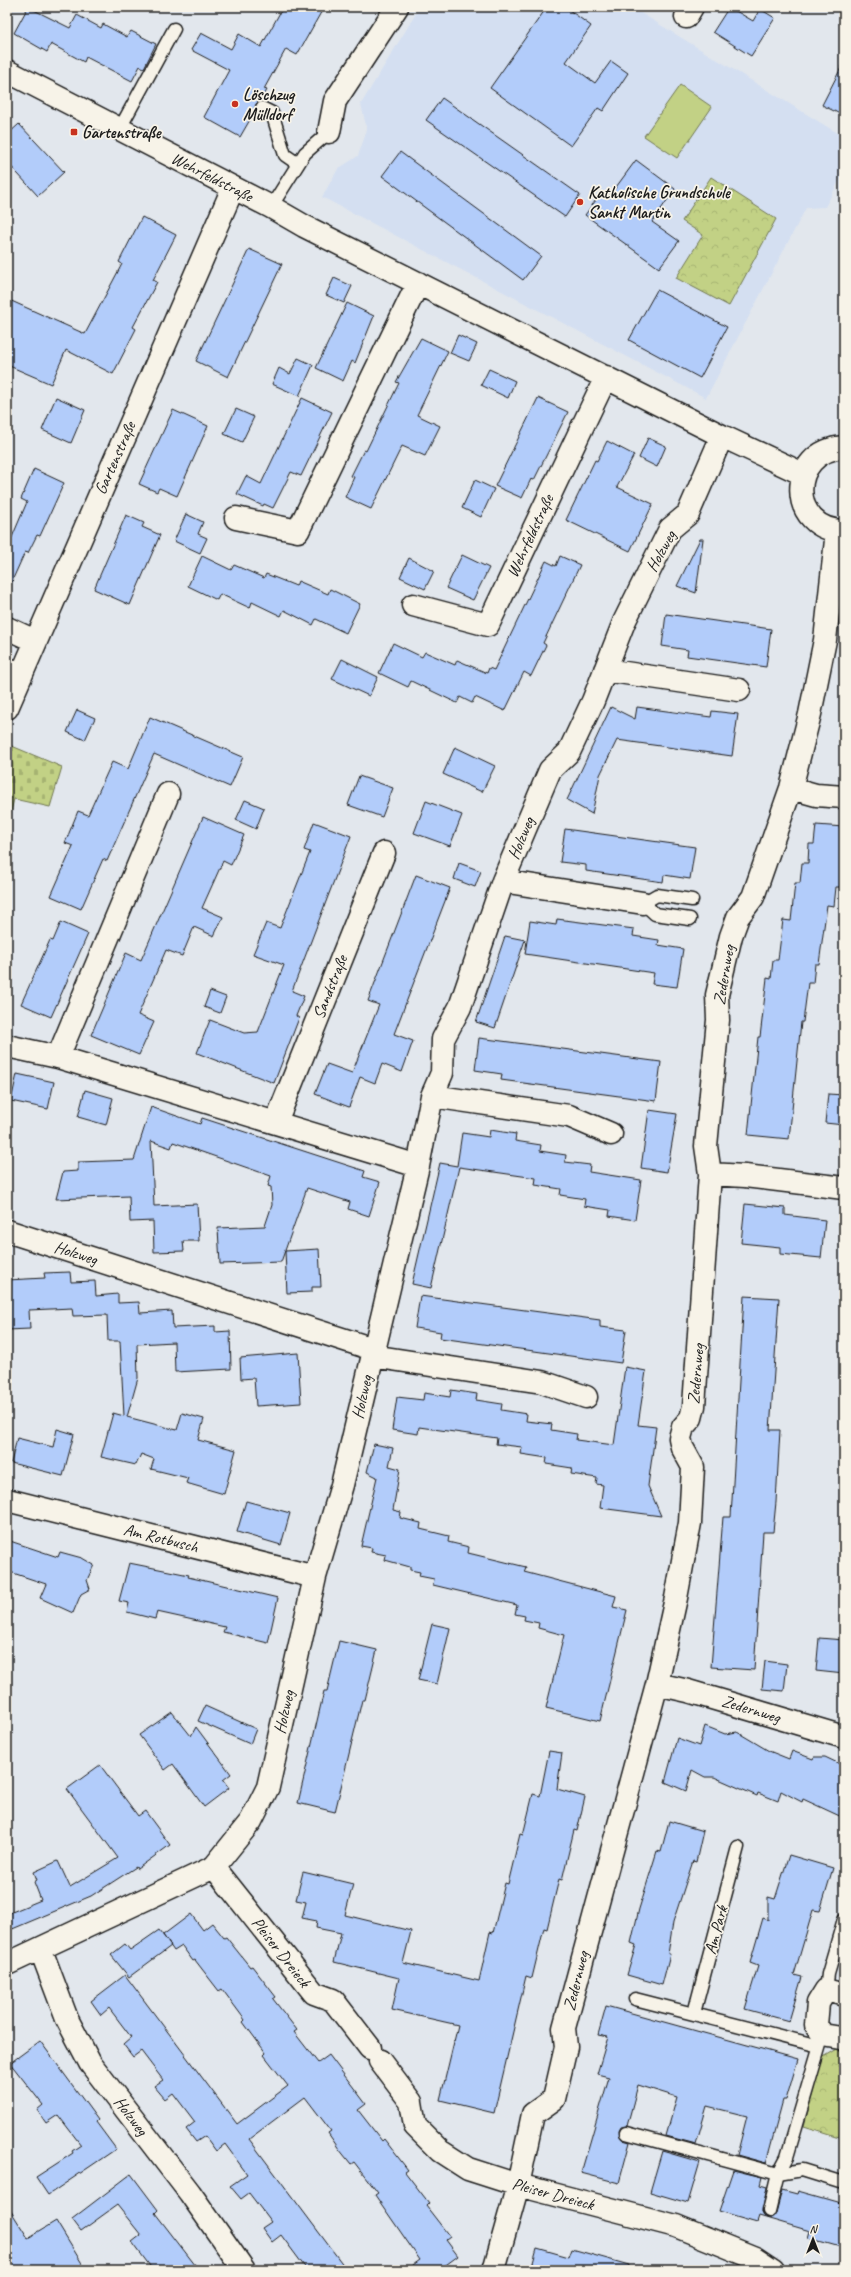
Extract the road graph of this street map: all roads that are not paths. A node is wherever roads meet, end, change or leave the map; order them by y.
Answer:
1 (397, 7) edge
2 (174, 29) dead end
3 (7, 70) edge
4 (262, 108) dead end
5 (119, 130) junction
6 (329, 132) joint
7 (298, 164) junction
8 (234, 188) junction
9 (271, 207) junction
10 (418, 283) junction
11 (606, 377) junction
12 (722, 436) junction
13 (844, 447) edge
14 (803, 474) junction
15 (236, 518) dead end
16 (841, 532) edge
17 (413, 605) dead end
18 (7, 628) edge
19 (35, 641) junction
20 (15, 666) edge
21 (605, 670) junction
22 (739, 690) dead end
23 (7, 708) edge
24 (791, 788) junction
25 (168, 794) dead end
26 (844, 797) edge
27 (384, 853) dead end
28 (503, 881) junction
29 (692, 900) dead end
30 (642, 903) junction
31 (690, 919) dead end
32 (7, 1046) edge
33 (58, 1057) junction
34 (432, 1096) junction
35 (276, 1122) junction
36 (611, 1134) dead end
37 (418, 1166) junction
38 (710, 1174) junction
39 (844, 1188) edge
40 (7, 1231) edge
41 (372, 1353) junction
42 (586, 1397) dead end
43 (7, 1500) edge
44 (315, 1577) junction
45 (657, 1684) junction
46 (844, 1737) edge
47 (738, 1848) dead end
48 (214, 1867) junction
49 (844, 1919) edge
50 (41, 1950) junction
51 (7, 1964) edge
52 (835, 1992) edge
53 (635, 1999) dead end
54 (694, 2013) junction
55 (844, 2036) edge
56 (821, 2041) junction
57 (626, 2133) dead end
58 (778, 2174) junction
59 (844, 2183) edge
60 (518, 2185) junction
61 (769, 2211) dead end
62 (244, 2270) edge
63 (494, 2270) edge
64 (773, 2270) edge

1 - 6 street
2 - 5 lane
3 - 5 street, Wehrfeldstraße
4 - 7 lane
5 - 8 street, Wehrfeldstraße
6 - 7 lane
7 - 9 lane
8 - 9 street, Wehrfeldstraße
8 - 19 street, Gartenstraße
9 - 10 street, Wehrfeldstraße
10 - 11 street, Wehrfeldstraße
10 - 15 street
11 - 12 street, Wehrfeldstraße
11 - 17 street, Wehrfeldstraße
12 - 14 street, Wehrfeldstraße
12 - 21 street, Holzweg
13 - 14 street
14 - 16 street
16 - 24 street, Zedernweg
18 - 19 street
19 - 20 street, Gartenstraße
20 - 23 street, Gartenstraße
21 - 22 street
21 - 28 street, Holzweg
24 - 26 street
24 - 38 street, Zedernweg
25 - 33 street
27 - 35 street, Sandstraße
28 - 30 street, Holzweg
28 - 34 street, Holzweg
29 - 30 lane
30 - 31 lane
32 - 33 street
33 - 35 street
34 - 36 street
34 - 37 street, Holzweg
35 - 37 street
37 - 41 street, Holzweg
38 - 39 street
38 - 45 street, Zedernweg
40 - 41 street, Holzweg
41 - 42 street, Holzweg
41 - 44 street, Holzweg
43 - 44 street, Am Rotbusch
44 - 48 street, Holzweg
45 - 46 street, Zedernweg
45 - 60 street, Zedernweg
47 - 54 lane, Am Park
48 - 50 street, Holzweg
48 - 60 street, Pleiser Dreieck
49 - 52 lane
50 - 51 street, Holzweg
50 - 62 street, Holzweg
52 - 56 street
53 - 54 lane
54 - 56 lane
55 - 56 street
56 - 58 lane
57 - 58 lane
58 - 59 lane
58 - 61 lane
60 - 63 street, Zedernweg
60 - 64 street, Pleiser Dreieck

